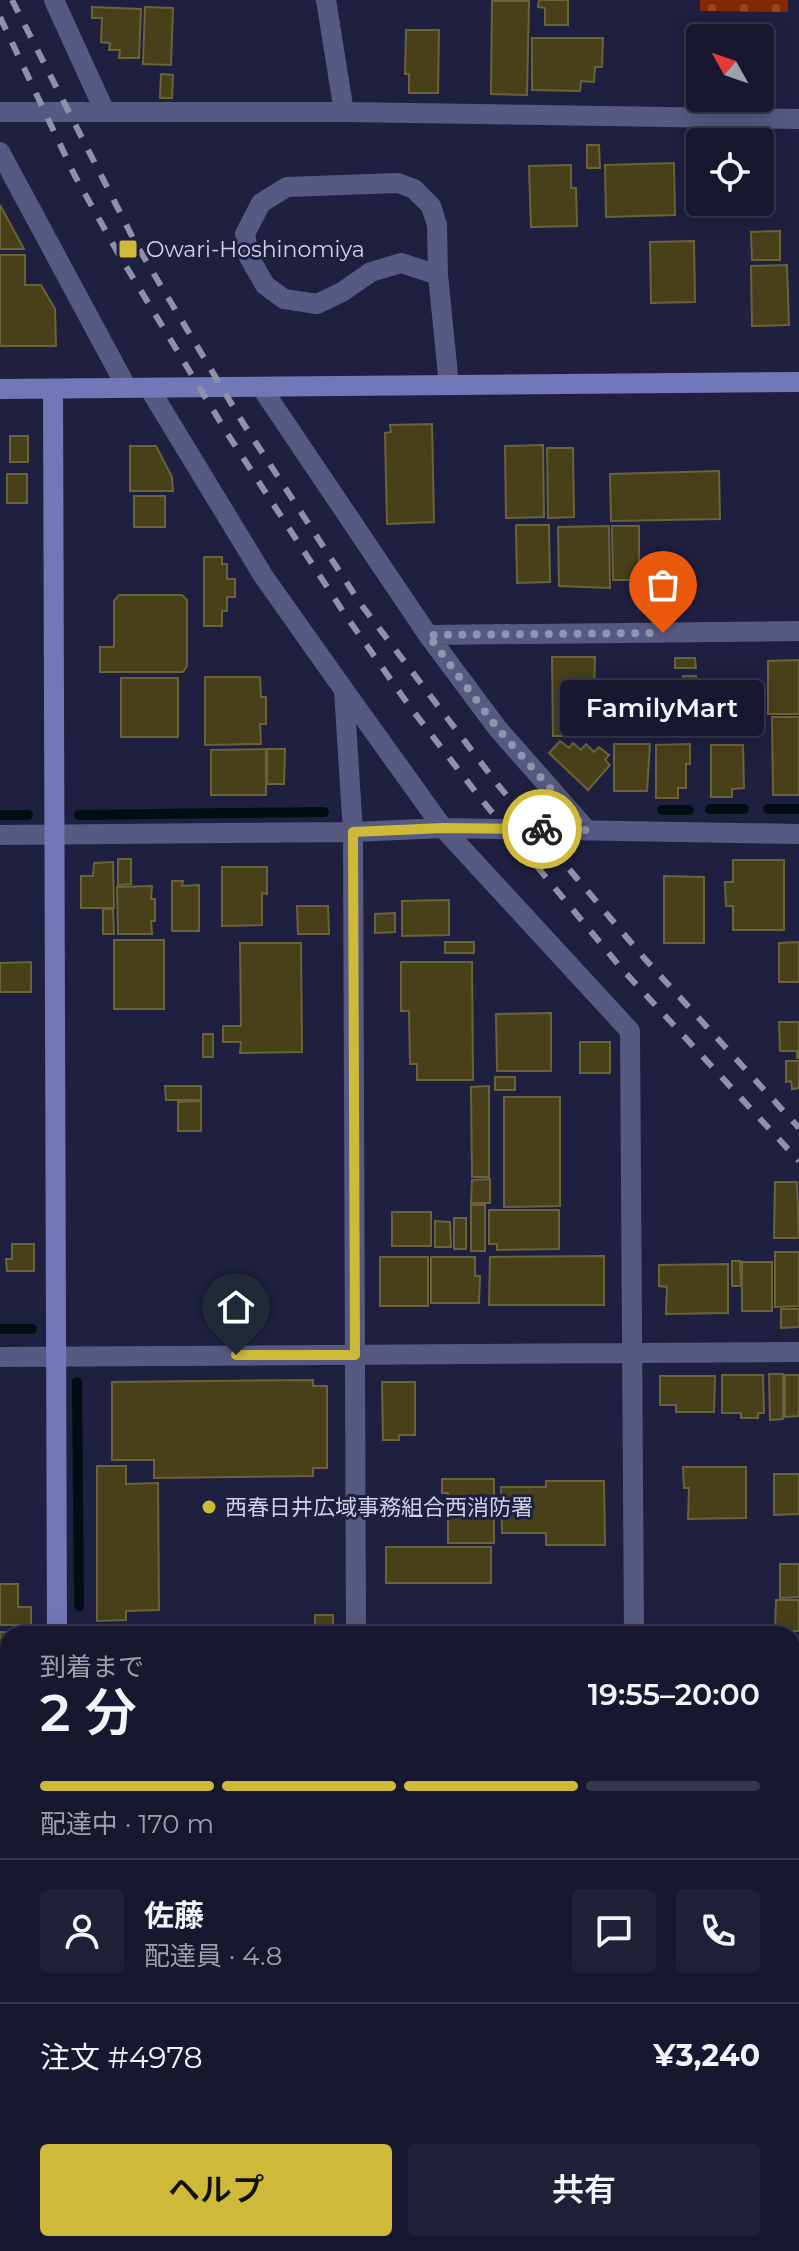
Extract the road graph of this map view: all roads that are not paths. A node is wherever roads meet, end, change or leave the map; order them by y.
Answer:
1 (54, 0) edge
2 (326, 0) edge
3 (0, 112) edge
4 (105, 112) junction
5 (344, 112) junction
6 (799, 119) edge
7 (0, 152) edge
8 (438, 275) junction
9 (799, 382) edge
10 (449, 385) junction
11 (261, 387) junction
12 (127, 388) junction
13 (149, 388) junction
14 (0, 389) edge
15 (53, 389) junction
16 (799, 631) edge
17 (428, 635) junction
18 (344, 690) junction
19 (443, 828) junction
20 (587, 830) junction
21 (353, 832) junction
22 (799, 834) edge
23 (0, 835) edge
24 (54, 835) junction
25 (799, 1352) edge
26 (632, 1353) junction
27 (355, 1355) junction
28 (0, 1357) edge
29 (56, 1357) junction
30 (57, 1626) edge
31 (356, 1626) edge
32 (634, 1626) edge

1 - 4 street
2 - 5 street
3 - 4 street
4 - 5 street
5 - 6 street
7 - 12 street
8 - 8 street
8 - 10 street
9 - 10 street
10 - 11 street
11 - 13 street
11 - 17 street
12 - 13 street
12 - 15 street
13 - 18 street
14 - 15 street
15 - 24 street
16 - 17 street
17 - 20 street
18 - 19 street
18 - 21 street
19 - 20 street
19 - 21 street
19 - 26 street
20 - 22 street
21 - 24 street
21 - 27 street
23 - 24 street
24 - 29 street
25 - 26 street
26 - 27 street
26 - 32 street
27 - 29 street
27 - 31 street
28 - 29 street
29 - 30 street

